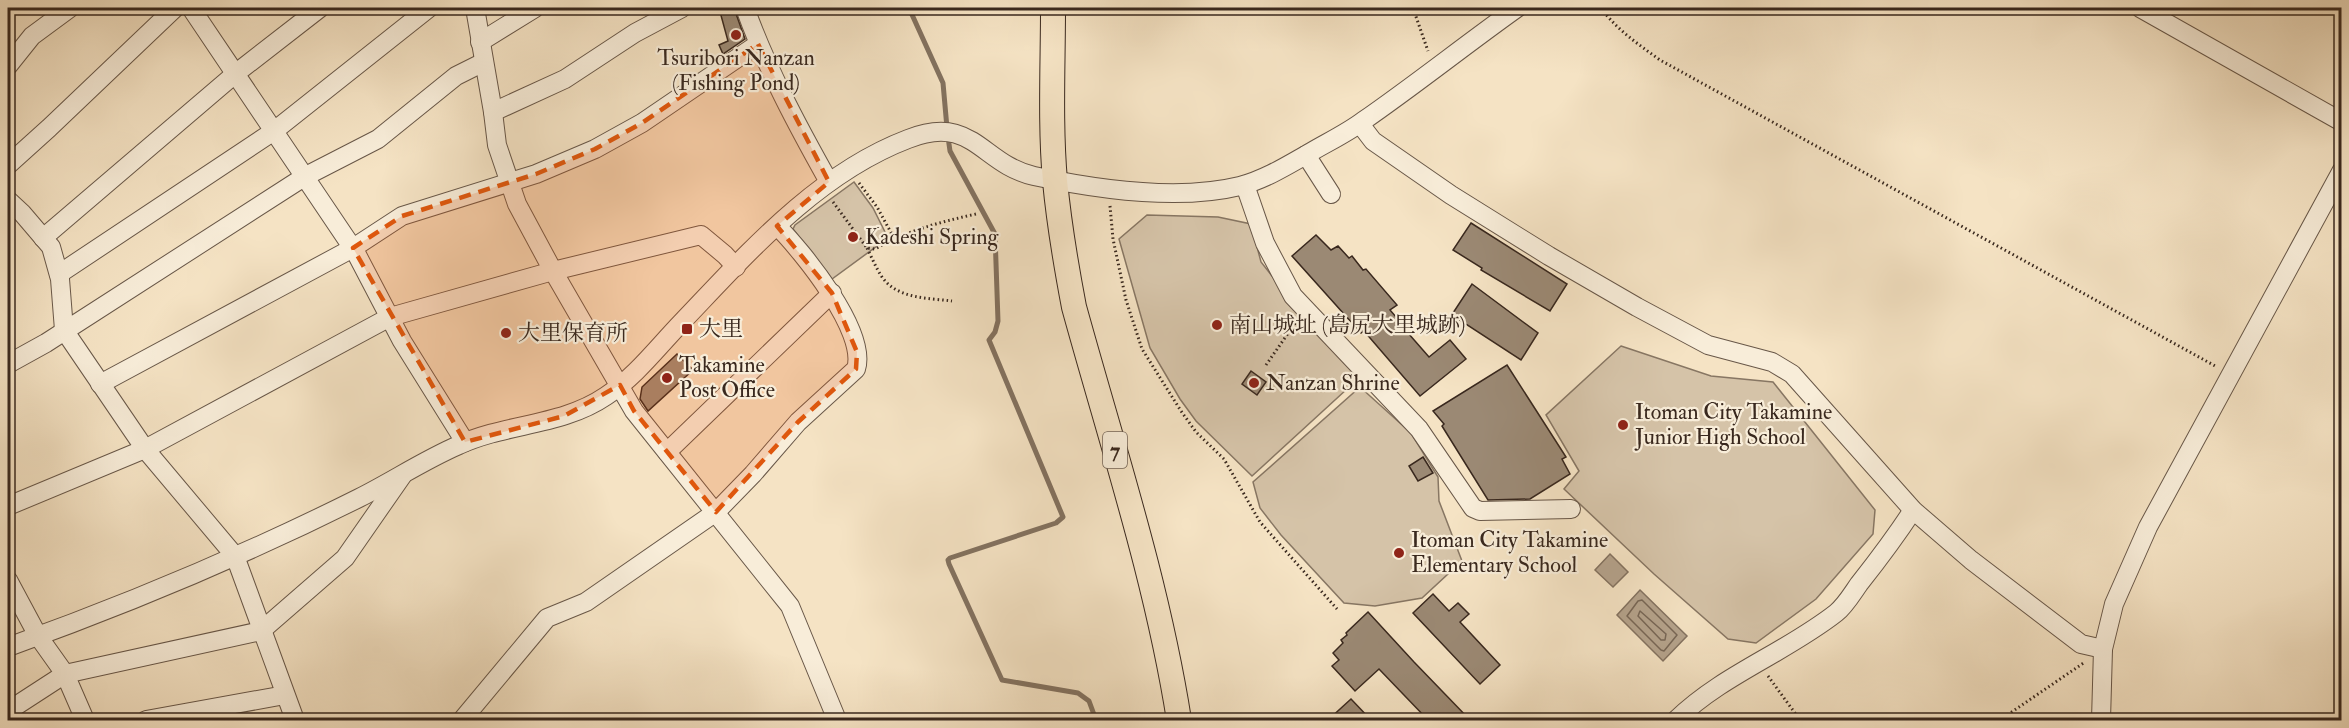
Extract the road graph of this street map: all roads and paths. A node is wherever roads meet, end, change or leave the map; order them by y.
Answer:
1 (70, 8) edge
2 (176, 8) edge
3 (190, 8) edge
4 (320, 8) edge
5 (429, 8) edge
6 (475, 8) edge
7 (535, 8) edge
8 (682, 8) edge
9 (745, 8) edge
10 (1053, 8) edge
11 (1413, 8) edge
12 (1516, 8) edge
13 (1601, 8) edge
14 (2140, 8) edge
15 (480, 42) junction
16 (758, 44) junction
17 (484, 62) junction
18 (8, 66) edge
19 (1433, 68) junction
20 (235, 74) junction
21 (493, 112) junction
22 (2342, 122) edge
23 (1360, 124) junction
24 (274, 131) junction
25 (1306, 155) junction
26 (8, 165) edge
27 (848, 170) junction
28 (2342, 171) edge
29 (304, 177) junction
30 (1055, 179) junction
31 (508, 182) junction
32 (825, 185) junction
33 (1245, 185) junction
34 (1331, 194) dead end
35 (8, 200) edge
36 (1110, 201) dead end
37 (975, 214) dead end
38 (777, 226) junction
39 (43, 238) junction
40 (894, 238) junction
41 (353, 248) junction
42 (867, 248) junction
43 (736, 267) junction
44 (552, 271) junction
45 (59, 274) junction
46 (832, 294) junction
47 (952, 301) dead end
48 (390, 317) junction
49 (1293, 326) dead end
50 (64, 330) junction
51 (8, 364) edge
52 (1266, 365) dead end
53 (2231, 375) junction
54 (100, 384) junction
55 (620, 385) junction
56 (465, 442) junction
57 (145, 449) junction
58 (667, 452) junction
59 (404, 472) junction
60 (8, 506) edge
61 (1570, 509) dead end
62 (1913, 510) junction
63 (716, 512) junction
64 (235, 556) junction
65 (8, 580) edge
66 (1337, 609) dead end
67 (261, 631) junction
68 (38, 636) junction
69 (8, 647) edge
70 (2103, 649) junction
71 (1758, 663) junction
72 (65, 674) junction
73 (285, 695) junction
74 (8, 711) edge
75 (85, 720) edge
76 (146, 720) edge
77 (295, 720) edge
78 (462, 720) edge
79 (837, 720) edge
80 (1179, 720) edge
81 (1676, 720) edge
82 (1800, 720) edge
83 (2000, 720) edge
84 (2101, 720) edge

1 - 18 street
2 - 26 street
3 - 20 street
4 - 20 street
5 - 24 street
6 - 15 street
7 - 15 street
8 - 21 street
9 - 16 street
10 - 30 main road, 7
11 - 19 path
12 - 19 street
13 - 53 path
14 - 22 street
15 - 17 street
16 - 31 street
16 - 32 street
17 - 21 street
17 - 29 street
19 - 23 street
20 - 24 street
20 - 39 street
21 - 31 street
23 - 25 street
23 - 62 street
24 - 29 street
24 - 45 street
25 - 33 street
25 - 34 street
27 - 30 street
27 - 32 street
27 - 40 path
28 - 53 street
29 - 41 street
29 - 50 street
30 - 33 street
30 - 80 main road, 7
31 - 41 street
31 - 44 street
32 - 38 street
32 - 42 path
33 - 61 street
35 - 39 street
36 - 66 path
37 - 40 path
38 - 43 street
38 - 46 street
39 - 45 street
40 - 42 path
41 - 48 street
41 - 54 street
42 - 47 path
43 - 44 street
43 - 55 street
44 - 48 street
44 - 55 street
45 - 50 street
46 - 58 street
46 - 63 street
48 - 56 street
48 - 57 street
49 - 52 path
50 - 51 street
50 - 54 street
53 - 70 street
54 - 57 street
55 - 56 street
55 - 58 street
56 - 59 street
57 - 60 street
57 - 64 street
58 - 63 street
59 - 64 street
59 - 67 street
62 - 70 street
62 - 71 street
63 - 78 street
63 - 79 street
64 - 67 street
64 - 68 street
65 - 68 street
67 - 72 street
67 - 73 street
68 - 69 street
68 - 72 street
70 - 83 path
70 - 84 street
71 - 81 street
71 - 82 path
72 - 74 street
72 - 75 street
73 - 76 street
73 - 77 street

